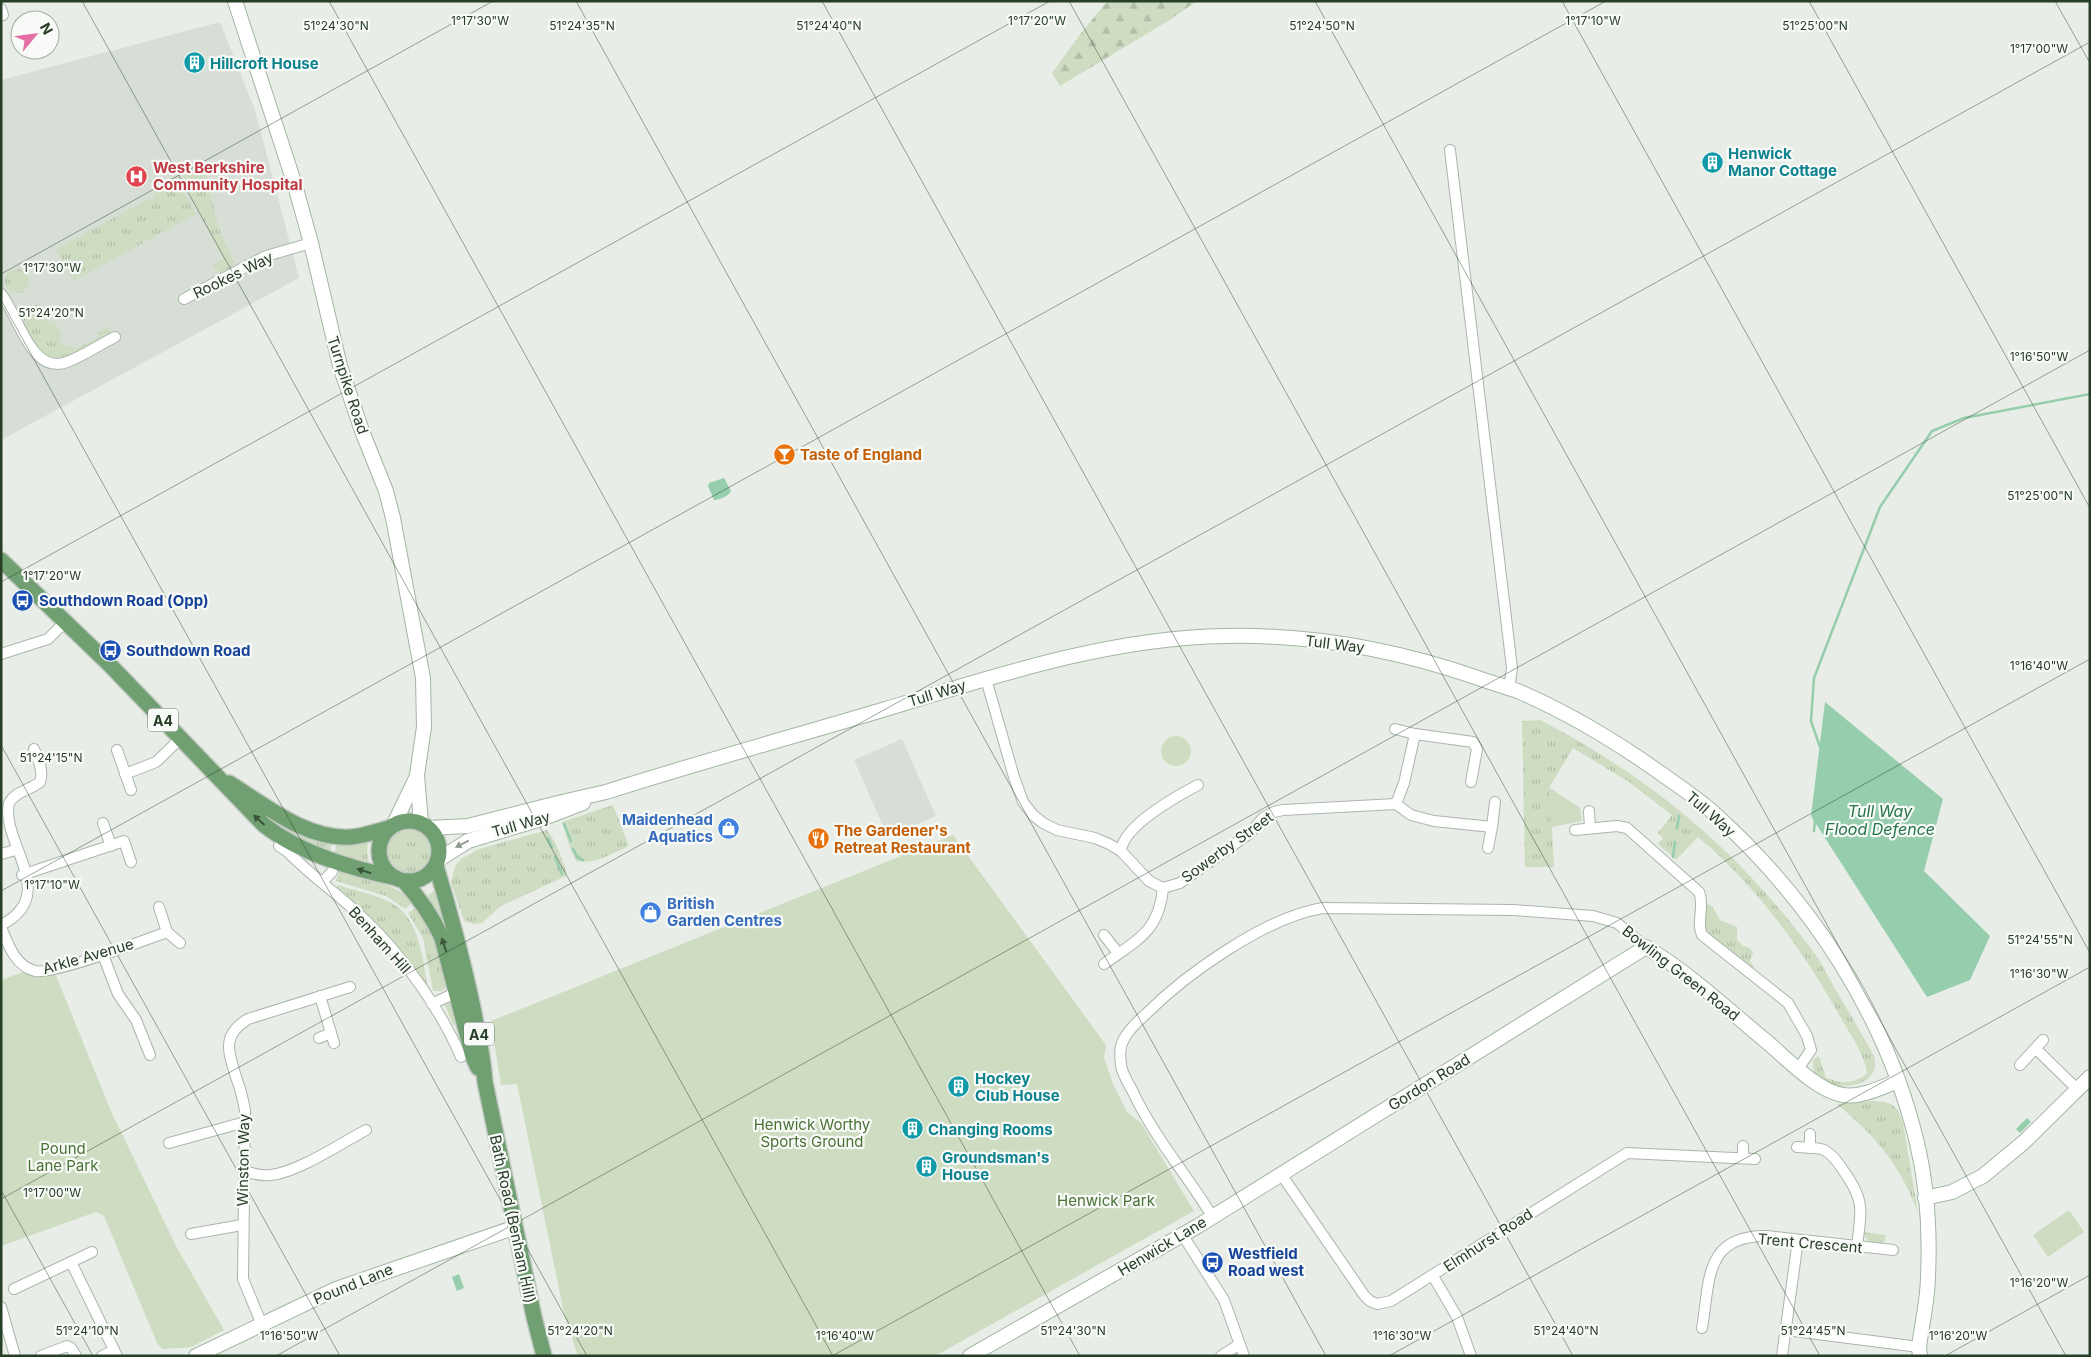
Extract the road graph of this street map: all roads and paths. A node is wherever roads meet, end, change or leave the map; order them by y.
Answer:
1 (235, 1) edge
2 (1450, 150) dead end
3 (311, 243) junction
4 (1, 294) edge
5 (184, 299) dead end
6 (115, 336) dead end
7 (1, 560) edge
8 (65, 622) junction
9 (1, 654) edge
10 (986, 679) junction
11 (1509, 688) junction
12 (1395, 729) dead end
13 (1415, 734) junction
14 (181, 738) junction
15 (34, 749) dead end
16 (117, 750) dead end
17 (125, 774) junction
18 (218, 775) junction
19 (417, 776) junction
20 (1471, 782) dead end
21 (1198, 785) dead end
22 (131, 790) dead end
23 (606, 792) junction
24 (1496, 802) dead end
25 (1396, 804) junction
26 (1589, 811) dead end
27 (103, 822) dead end
28 (392, 826) junction
29 (425, 826) junction
30 (1492, 828) junction
31 (1590, 828) junction
32 (1574, 830) dead end
33 (111, 846) junction
34 (279, 846) dead end
35 (1488, 848) dead end
36 (12, 851) junction
37 (1121, 851) junction
38 (1, 854) edge
39 (131, 862) dead end
40 (437, 863) junction
41 (332, 872) dead end
42 (22, 875) junction
43 (400, 880) junction
44 (322, 882) junction
45 (1164, 888) junction
46 (159, 906) dead end
47 (1, 926) edge
48 (167, 932) junction
49 (1104, 935) dead end
50 (180, 943) dead end
51 (1646, 947) junction
52 (1118, 953) junction
53 (102, 955) junction
54 (1104, 964) dead end
55 (350, 987) dead end
56 (462, 990) junction
57 (320, 996) junction
58 (432, 1004) junction
59 (319, 1038) dead end
60 (2043, 1040) dead end
61 (1121, 1049) joint
62 (2036, 1049) junction
63 (145, 1050) dead end
64 (461, 1057) dead end
65 (2020, 1065) dead end
66 (1798, 1069) junction
67 (2090, 1077) edge
68 (1898, 1081) junction
69 (2077, 1089) junction
70 (245, 1122) junction
71 (366, 1130) dead end
72 (1810, 1134) dead end
73 (169, 1143) dead end
74 (1743, 1146) dead end
75 (1796, 1147) dead end
76 (1810, 1148) junction
77 (1743, 1158) junction
78 (1755, 1159) dead end
79 (244, 1171) junction
80 (1281, 1174) junction
81 (1925, 1198) junction
82 (1212, 1216) junction
83 (242, 1225) junction
84 (516, 1227) junction
85 (191, 1234) dead end
86 (1182, 1234) junction
87 (1798, 1240) junction
88 (1857, 1247) junction
89 (1893, 1250) dead end
90 (92, 1252) dead end
91 (71, 1262) junction
92 (1433, 1276) junction
93 (14, 1289) dead end
94 (2, 1310) edge
95 (262, 1325) junction
96 (1702, 1328) dead end
97 (1786, 1330) junction
98 (1240, 1344) junction
99 (1920, 1351) edge
100 (116, 1353) edge
101 (15, 1356) edge
102 (41, 1356) edge
103 (76, 1356) edge
104 (102, 1356) edge
105 (196, 1356) edge
106 (544, 1356) edge
107 (970, 1356) edge
108 (1221, 1356) edge
109 (1244, 1356) edge
110 (1471, 1356) edge
111 (1782, 1356) edge

1 - 3 street, Turnpike Road
2 - 11 street
3 - 5 street, Rookes Way
3 - 19 street, Turnpike Road
4 - 6 street
7 - 8 main road, A4
8 - 9 street
8 - 14 main road, A4
10 - 11 street, Tull Way
10 - 23 street, Tull Way
10 - 37 street, Sowerby Street
11 - 68 street, Tull Way
12 - 13 street
13 - 20 street
13 - 25 street
14 - 17 street
14 - 18 main road, A4
15 - 36 street
16 - 17 street
17 - 22 street
18 - 28 main road, A4
43 -> 18 main road, A4
19 - 28 street, Turnpike Road
19 - 29 street, Turnpike Road
21 - 37 street
23 - 29 street, Tull Way
23 -> 40 street, Tull Way
24 - 30 street
25 - 30 street
25 - 45 street, Sowerby Street
26 - 31 street
27 - 33 street
28 - 29 main road, A4
28 - 43 main road, A4
29 - 40 main road, A4
30 - 35 street
31 - 32 street
31 - 66 street
33 - 39 street
33 - 42 street
34 - 44 street, Benham Hill
36 - 38 street
36 - 42 street
37 - 45 street, Sowerby Street
40 - 43 main road
40 - 56 main road, Bath Road (Benham Hill) / A4
41 - 44 street
42 - 47 street
56 -> 43 main road, Bath Road (Benham Hill) / A4
44 - 58 street, Benham Hill
45 - 52 street
46 - 48 street
47 - 53 street, Arkle Avenue
48 - 50 street
48 - 53 street, Arkle Avenue
49 - 52 street
51 - 61 street, Bowling Green Road
51 - 66 street, Bowling Green Road
51 - 80 street, Gordon Road
52 - 54 street
53 - 63 street
55 - 57 street, Winston Way
56 - 58 street
56 - 84 main road, Bath Road (Benham Hill) / A4
57 - 59 street
57 - 70 street, Winston Way
58 - 64 street, Benham Hill
60 - 62 street
61 - 82 street, Henwick Lane
62 - 65 street
62 - 69 street
66 - 68 street, Bowling Green Road
67 - 69 street
68 - 81 street
69 - 81 street
70 - 73 street
70 - 79 street, Winston Way
71 - 79 street
72 - 76 street
74 - 77 street
75 - 76 street
76 - 88 street
77 - 78 street, Elmhurst Road
77 - 92 street, Elmhurst Road
79 - 83 street, Winston Way
80 - 82 street, Gordon Road
80 - 92 street, Elmhurst Road
81 - 99 street
82 - 86 street, Henwick Lane
83 - 85 street
83 - 95 street, Winston Way
84 - 95 street, Pound Lane
84 - 106 main road, Bath Road (Benham Hill) / A4
86 - 98 street
86 - 107 street, Henwick Lane
87 - 88 street, Trent Crescent
87 - 96 street, Trent Crescent
87 - 97 street
88 - 89 street, Trent Crescent
90 - 91 street
91 - 93 street
91 - 100 street
92 - 110 street
94 - 101 street
95 - 105 street, Pound Lane
97 - 99 street
97 - 111 street
98 - 108 street
98 - 109 street
100 - 104 street
102 - 103 street

